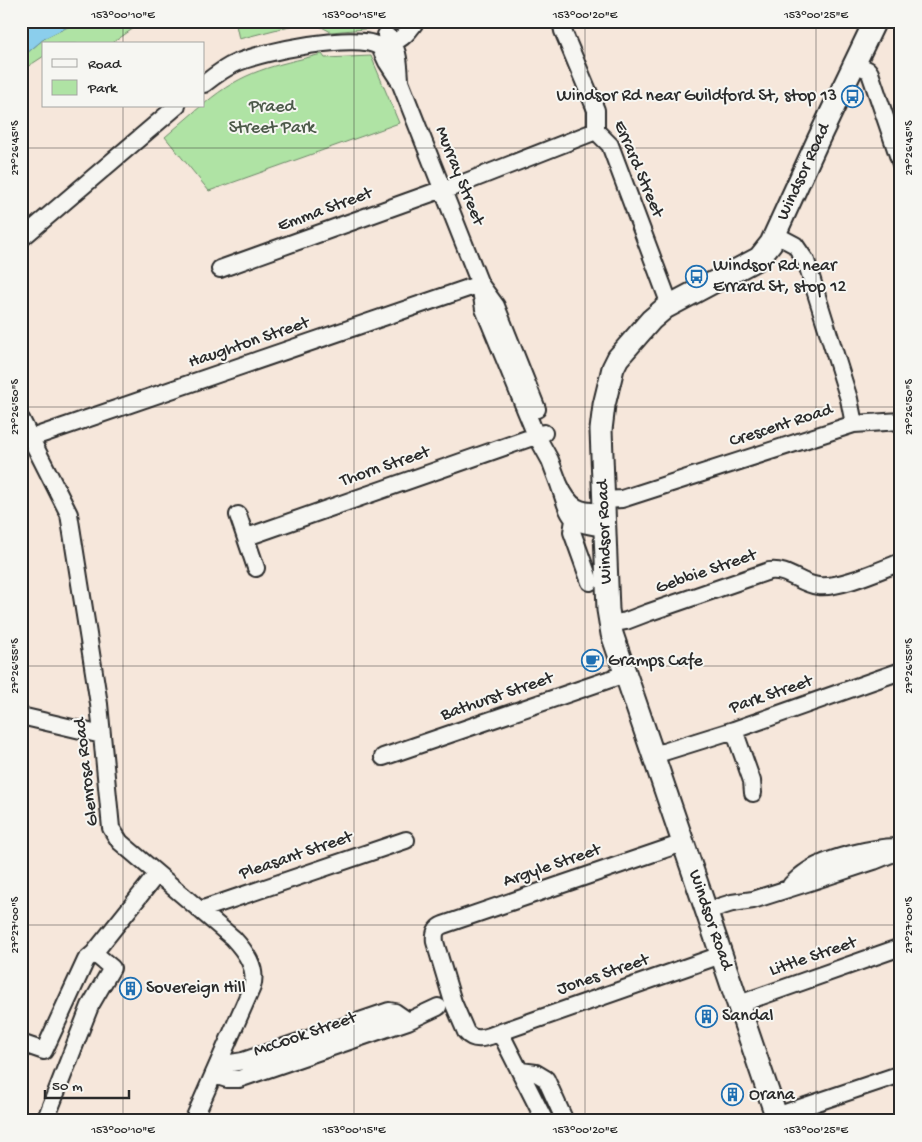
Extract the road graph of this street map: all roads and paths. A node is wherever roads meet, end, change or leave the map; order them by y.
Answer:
1 (416, 21) edge
2 (561, 21) edge
3 (875, 21) edge
4 (386, 42) junction
5 (854, 64) junction
6 (205, 83) edge
7 (174, 108) edge
8 (596, 131) junction
9 (901, 164) edge
10 (443, 190) junction
11 (776, 235) junction
12 (21, 239) edge
13 (220, 268) dead end
14 (480, 284) junction
15 (670, 304) junction
16 (21, 419) edge
17 (901, 421) edge
18 (854, 424) junction
19 (541, 434) junction
20 (31, 438) junction
21 (559, 484) junction
22 (605, 513) junction
23 (238, 515) dead end
24 (574, 520) junction
25 (247, 537) junction
26 (901, 562) edge
27 (256, 568) dead end
28 (590, 582) dead end
29 (610, 624) junction
30 (901, 671) edge
31 (625, 674) junction
32 (21, 716) edge
33 (734, 730) junction
34 (102, 735) junction
35 (654, 755) junction
36 (383, 757) dead end
37 (752, 793) dead end
38 (406, 840) dead end
39 (684, 843) junction
40 (901, 849) edge
41 (157, 874) junction
42 (200, 910) junction
43 (708, 916) junction
44 (436, 931) joint
45 (901, 947) edge
46 (94, 953) junction
47 (721, 955) junction
48 (739, 1004) junction
49 (438, 1007) dead end
50 (498, 1033) junction
51 (21, 1043) edge
52 (217, 1068) junction
53 (521, 1070) junction
54 (901, 1074) edge
55 (777, 1118) edge
56 (45, 1121) edge
57 (193, 1121) edge
58 (545, 1121) edge
59 (565, 1121) edge

1 - 4 street
2 - 8 street, Errard Street
3 - 5 main road, Windsor Road
4 - 6 street
4 - 10 street, Murray Street
5 - 9 street
5 - 11 main road, Windsor Road
7 - 12 street
8 - 10 street, Emma Street
8 - 15 street, Errard Street
10 - 13 street, Emma Street
10 - 14 street, Murray Street
11 - 15 main road, Windsor Road
11 - 18 street, Crescent Road
14 - 19 street, Murray Street
14 - 20 street, Haughton Street
15 - 22 main road, Windsor Road
16 - 20 street, Glenrosa Road
17 - 18 street
18 - 22 street, Crescent Road
19 - 21 street, Murray Street
19 - 25 street, Thorn Street
20 - 34 street, Glenrosa Road
21 - 22 street, Murray Street
21 - 24 street, Murray Street
22 - 24 street
22 - 29 main road, Windsor Road
23 - 25 street
24 - 28 street, Murray Street
25 - 27 street
26 - 29 street, Gebbie Street
29 - 31 main road, Windsor Road
30 - 33 street, Park Street
31 - 35 main road, Windsor Road
31 - 36 street, Bathurst Street
32 - 34 street
33 - 35 street, Park Street
33 - 37 street
34 - 41 street, Glenrosa Road
35 - 39 main road, Windsor Road
38 - 42 street, Pleasant Street
39 - 43 main road, Windsor Road
39 - 44 street, Argyle Street
40 - 43 street
41 - 42 street, Glenrosa Road
41 - 46 street
42 - 52 street, Glenrosa Road
43 - 47 main road, Windsor Road
44 - 50 street, Jones Street
45 - 48 street, Little Street
46 - 51 street
46 - 56 street
47 - 48 main road, Windsor Road
47 - 50 street, Jones Street
48 - 55 main road, Windsor Road
49 - 52 street, McCook Street
50 - 53 street
52 - 57 street, Glenrosa Road
53 - 58 street
53 - 59 street
54 - 55 street

